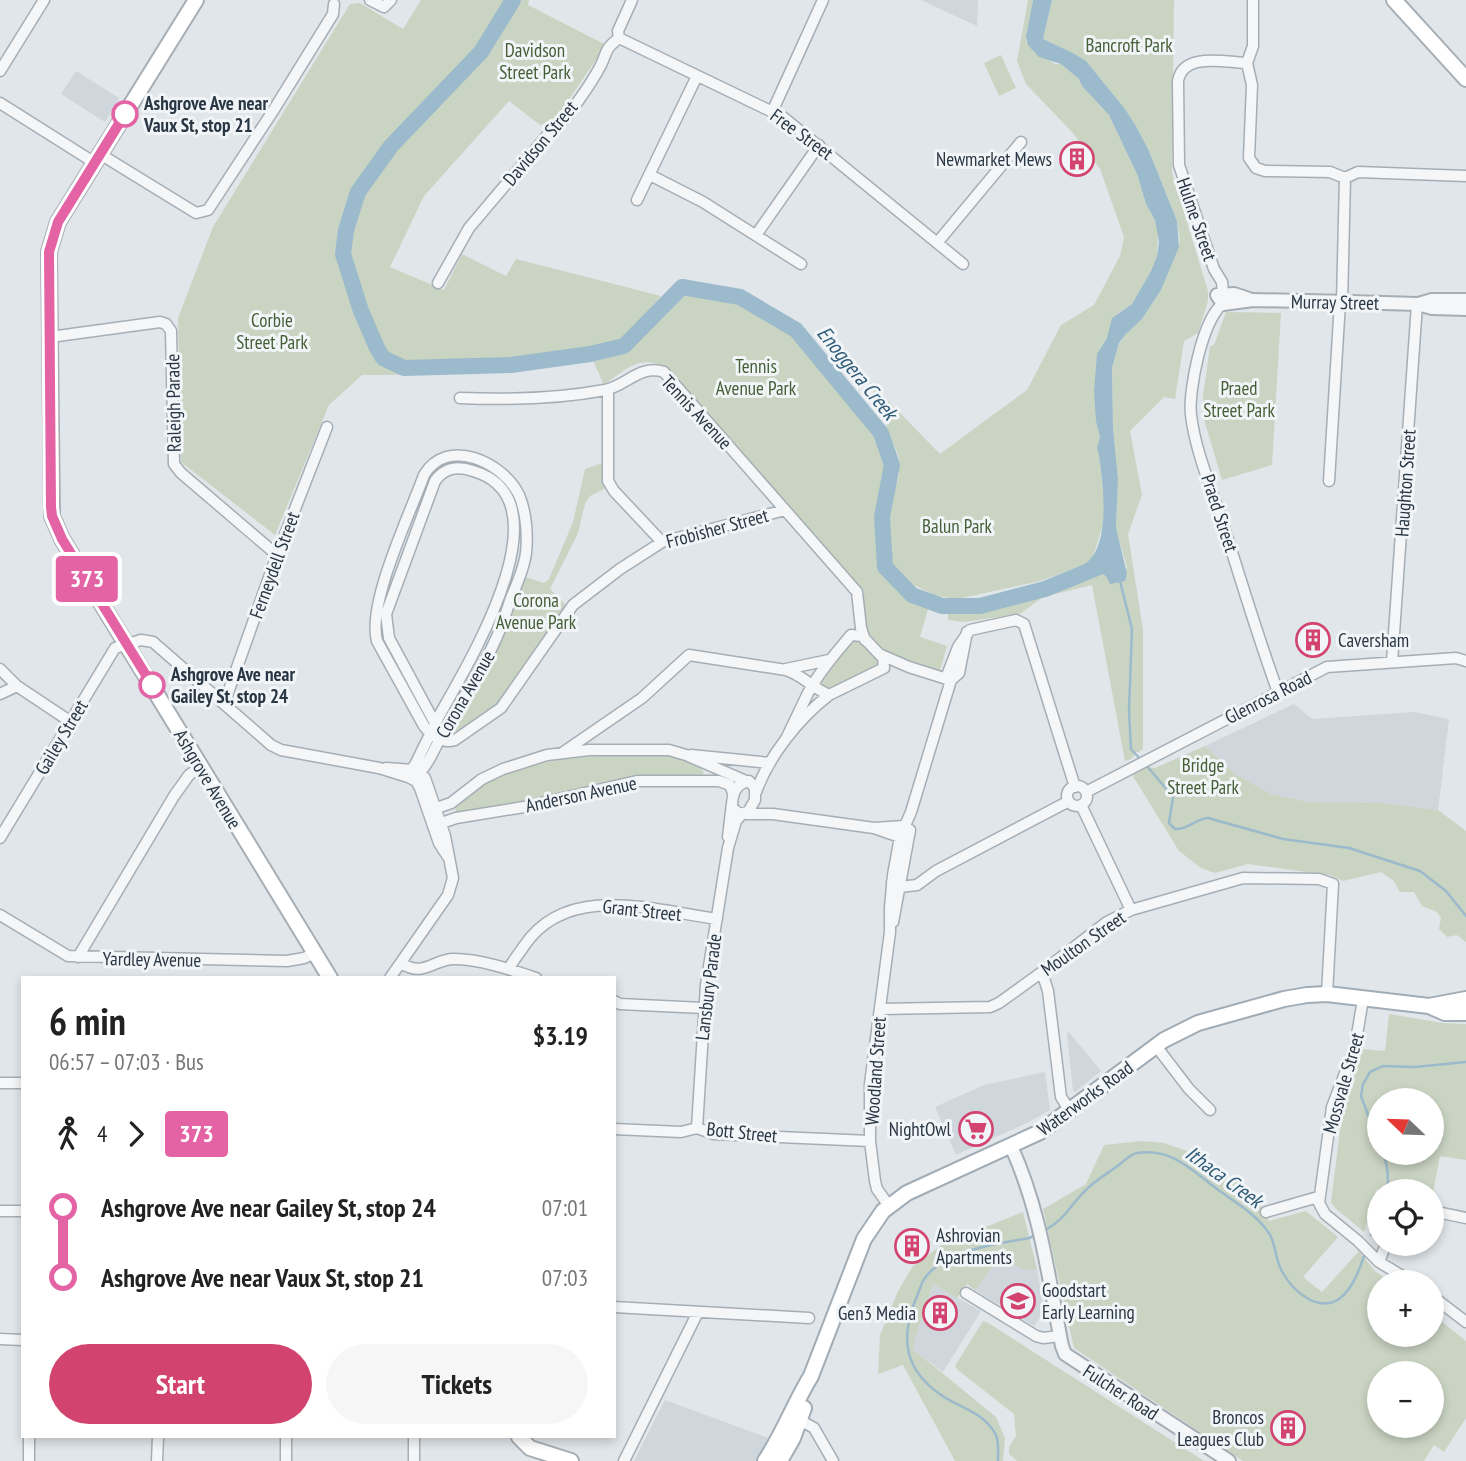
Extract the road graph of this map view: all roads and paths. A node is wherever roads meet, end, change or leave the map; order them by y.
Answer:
1 (44, 0) edge
2 (196, 0) edge
3 (370, 0) edge
4 (391, 0) edge
5 (632, 0) edge
6 (823, 0) edge
7 (1253, 0) edge
8 (1394, 0) edge
9 (336, 1) edge
10 (619, 38) junction
11 (1247, 63) junction
12 (0, 71) edge
13 (696, 76) junction
14 (1466, 79) edge
15 (0, 103) edge
16 (773, 110) junction
17 (1021, 142) dead end
18 (819, 145) junction
19 (98, 158) junction
20 (650, 176) junction
21 (1466, 176) edge
22 (1345, 178) junction
23 (636, 200) dead end
24 (757, 235) junction
25 (937, 243) junction
26 (801, 264) dead end
27 (963, 264) dead end
28 (438, 283) dead end
29 (1221, 298) junction
30 (1466, 300) edge
31 (1341, 302) junction
32 (1417, 304) junction
33 (1466, 309) edge
34 (50, 337) junction
35 (608, 390) junction
36 (460, 398) dead end
37 (327, 427) dead end
38 (1329, 481) dead end
39 (426, 486) junction
40 (785, 510) junction
41 (662, 542) junction
42 (277, 555) junction
43 (858, 611) junction
44 (849, 638) junction
45 (865, 640) junction
46 (128, 644) junction
47 (878, 653) junction
48 (832, 659) junction
49 (1466, 661) edge
50 (1392, 662) junction
51 (909, 667) junction
52 (0, 668) edge
53 (786, 670) junction
54 (880, 671) junction
55 (949, 679) junction
56 (17, 686) junction
57 (811, 686) junction
58 (1278, 692) junction
59 (0, 694) edge
60 (829, 695) junction
61 (224, 704) junction
62 (71, 722) junction
63 (436, 724) junction
64 (595, 730) junction
65 (435, 736) junction
66 (787, 737) junction
67 (589, 750) junction
68 (562, 753) junction
69 (688, 755) junction
70 (770, 763) junction
71 (708, 765) junction
72 (200, 767) junction
73 (415, 774) junction
74 (703, 780) junction
75 (747, 781) junction
76 (1075, 787) junction
77 (1086, 792) junction
78 (756, 794) junction
79 (733, 797) junction
80 (456, 800) junction
81 (1069, 801) junction
82 (1082, 805) junction
83 (432, 810) junction
84 (742, 814) junction
85 (773, 814) junction
86 (460, 817) junction
87 (437, 825) junction
88 (904, 832) junction
89 (0, 838) edge
90 (728, 848) junction
91 (898, 882) junction
92 (1131, 910) junction
93 (0, 915) edge
94 (717, 919) junction
95 (315, 953) junction
96 (78, 957) junction
97 (401, 963) junction
98 (509, 969) junction
99 (1042, 972) junction
100 (329, 976) edge
101 (391, 976) edge
102 (530, 976) edge
103 (1327, 994) junction
104 (1363, 999) junction
105 (1466, 999) edge
106 (616, 1004) edge
107 (1429, 1006) junction
108 (703, 1008) junction
109 (880, 1009) junction
110 (1466, 1013) edge
111 (1156, 1046) junction
112 (0, 1083) edge
113 (21, 1083) edge
114 (1210, 1110) dead end
115 (1070, 1111) junction
116 (697, 1128) junction
117 (616, 1129) edge
118 (870, 1141) junction
119 (1011, 1146) junction
120 (1318, 1197) junction
121 (889, 1206) junction
122 (0, 1211) edge
123 (21, 1211) edge
124 (1266, 1212) dead end
125 (1444, 1213) edge
126 (1466, 1218) edge
127 (1381, 1256) edge
128 (1379, 1262) junction
129 (1392, 1270) edge
130 (967, 1293) dead end
131 (1444, 1305) edge
132 (616, 1307) edge
133 (698, 1312) junction
134 (808, 1318) dead end
135 (1466, 1322) edge
136 (1060, 1336) junction
137 (0, 1339) edge
138 (21, 1340) edge
139 (795, 1418) junction
140 (29, 1438) edge
141 (158, 1438) edge
142 (286, 1438) edge
143 (414, 1438) edge
144 (520, 1438) edge
145 (545, 1456) edge
146 (29, 1461) edge
147 (157, 1461) edge
148 (286, 1461) edge
149 (414, 1461) edge
150 (571, 1461) edge
151 (624, 1461) edge
152 (765, 1461) edge
153 (780, 1461) edge
154 (833, 1461) edge
155 (1229, 1461) edge

1 - 12 street
2 - 19 main road, Ashgrove Avenue
3 - 4 street
5 - 10 street, Davidson Street
6 - 16 street
7 - 11 street
8 - 14 main road
9 - 19 street
10 - 13 street, Free Street
10 - 28 street, Davidson Street
11 - 22 street
11 - 29 street, Hulme Street
13 - 16 street, Free Street
13 - 20 street
15 - 19 street
16 - 18 street, Free Street
17 - 25 street
18 - 24 street
18 - 25 street, Free Street
19 - 34 main road, Ashgrove Avenue
20 - 23 street
20 - 24 street
21 - 22 street
22 - 31 street
24 - 26 street
25 - 27 street, Free Street
29 - 31 street, Murray Street
29 - 58 street, Praed Street
30 - 32 street, Murray Street
31 - 32 street, Murray Street
31 - 38 street
32 - 33 street, Murray Street
32 - 50 street, Haughton Street
34 - 42 street, Raleigh Parade
34 - 46 main road, Ashgrove Avenue
35 - 36 street, Tennis Avenue
35 - 40 street, Tennis Avenue
35 - 41 street
37 - 42 street, Ferneydell Street
39 - 63 street, Corona Avenue
39 - 63 street, Corona Avenue
39 - 65 street, Corona Avenue
39 - 65 street, Corona Avenue
40 - 41 street, Frobisher Street
40 - 43 street, Tennis Avenue
41 - 65 street, Frobisher Street
42 - 61 street, Ferneydell Street
43 - 44 street
43 - 45 street, Tennis Avenue
44 - 45 street
44 - 48 street
45 - 47 street
46 - 61 street
46 - 62 street, Gailey Street
46 - 72 main road, Ashgrove Avenue
47 - 51 street
47 - 54 street
48 - 53 street
48 - 57 street
49 - 50 street, Glenrosa Road
50 - 58 street, Glenrosa Road
51 - 54 street
51 - 55 street
52 - 56 street
53 - 57 street
53 - 64 street
54 - 60 street
55 - 76 street, Woodland Street
55 - 88 street, Woodland Street
56 - 59 street
56 - 62 street
57 - 60 street
57 - 66 street
58 - 77 street, Glenrosa Road
60 - 66 street
61 - 73 street
62 - 89 street, Gailey Street
63 - 65 street
64 - 67 street
64 - 68 street
65 - 73 street, Corona Avenue
66 - 70 street
67 - 68 street, Anderson Avenue
67 - 69 street, Anderson Avenue
68 - 80 street, Anderson Avenue
69 - 70 street, Anderson Avenue
69 - 71 street, Anderson Avenue
70 - 75 street
70 - 78 street
71 - 74 street
71 - 75 street, Anderson Avenue
72 - 95 main road, Ashgrove Avenue
72 - 96 street
73 - 83 street
74 - 79 street, Anderson Avenue
74 - 86 street, Anderson Avenue
75 - 78 street
75 - 79 street
76 - 77 street
76 - 81 street
77 - 82 street
78 - 84 street
78 - 85 street
79 - 84 street
79 - 90 street, Lansbury Parade
80 - 83 street, Anderson Avenue
80 - 86 street
81 - 82 street
81 - 91 street
82 - 92 street
83 - 87 street
84 - 85 street
84 - 90 street, Lansbury Parade
85 - 88 street
86 - 87 street, Anderson Avenue
87 - 97 street
88 - 91 street, Woodland Street
90 - 94 street, Lansbury Parade
91 - 109 street, Woodland Street
92 - 99 street, Moulton Street
92 - 103 street, Moulton Street
93 - 96 street, Yardley Avenue
94 - 98 street, Grant Street
94 - 108 street, Lansbury Parade
95 - 96 street, Yardley Avenue
95 - 100 main road, Ashgrove Avenue
97 - 98 street
97 - 101 street
98 - 102 street
99 - 109 street, Moulton Street
99 - 115 street
103 - 104 main road, Waterworks Road
103 - 111 main road, Waterworks Road
104 - 107 main road, Waterworks Road
104 - 120 street, Mossvale Street
105 - 107 main road, Waterworks Road
106 - 108 street
107 - 110 main road, Waterworks Road
108 - 116 street, Lansbury Parade
109 - 118 street, Woodland Street
111 - 114 street
111 - 115 main road, Waterworks Road
112 - 113 street
115 - 119 main road, Waterworks Road
116 - 117 street, Bott Street
116 - 118 street, Bott Street
118 - 121 street, Woodland Street
119 - 121 main road, Waterworks Road
119 - 136 street, Fulcher Road
120 - 124 street
120 - 128 street
121 - 139 main road, Waterworks Road
122 - 123 street
125 - 126 street
127 - 128 street
128 - 129 street
130 - 136 street
131 - 135 street
132 - 133 street
133 - 134 street
133 - 151 street
136 - 155 street, Fulcher Road
137 - 138 street
139 - 152 main road, Waterworks Road
139 - 153 main road, Waterworks Road
139 - 154 street
140 - 146 street
141 - 147 street
142 - 148 street
143 - 149 street
144 - 145 main road
145 - 150 main road

